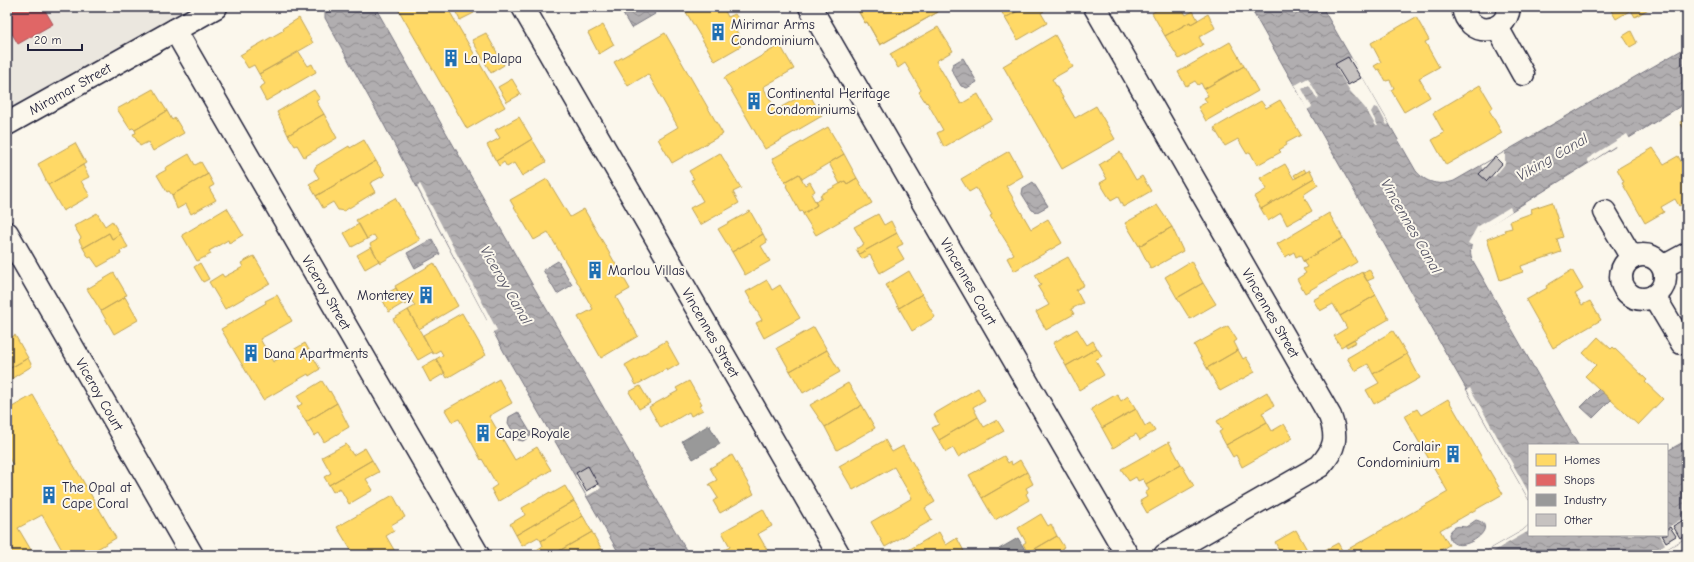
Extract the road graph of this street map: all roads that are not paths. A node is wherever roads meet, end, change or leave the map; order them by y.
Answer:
1 (216, 7) edge
2 (523, 7) edge
3 (810, 7) edge
4 (1095, 7) edge
5 (1463, 7) edge
6 (1509, 7) edge
7 (1497, 27) junction
8 (175, 30) junction
9 (1523, 74) dead end
10 (7, 124) edge
11 (1605, 212) dead end
12 (7, 233) edge
13 (1687, 254) edge
14 (1632, 258) junction
15 (1663, 267) junction
16 (1654, 296) junction
17 (1682, 343) dead end
18 (192, 555) edge
19 (478, 555) edge
20 (839, 555) edge
21 (1127, 555) edge
22 (1164, 555) edge

1 - 8 street, Miramar Street
2 - 20 street, Vincennes Street
3 - 21 street, Vincennes Court
4 - 22 street, Vincennes Street
5 - 7 street
6 - 7 street
7 - 9 street
8 - 10 street, Miramar Street
8 - 19 street, Viceroy Street
11 - 14 street
12 - 18 street, Viceroy Court
13 - 15 street
14 - 15 street
14 - 16 street
15 - 16 street
16 - 17 street

